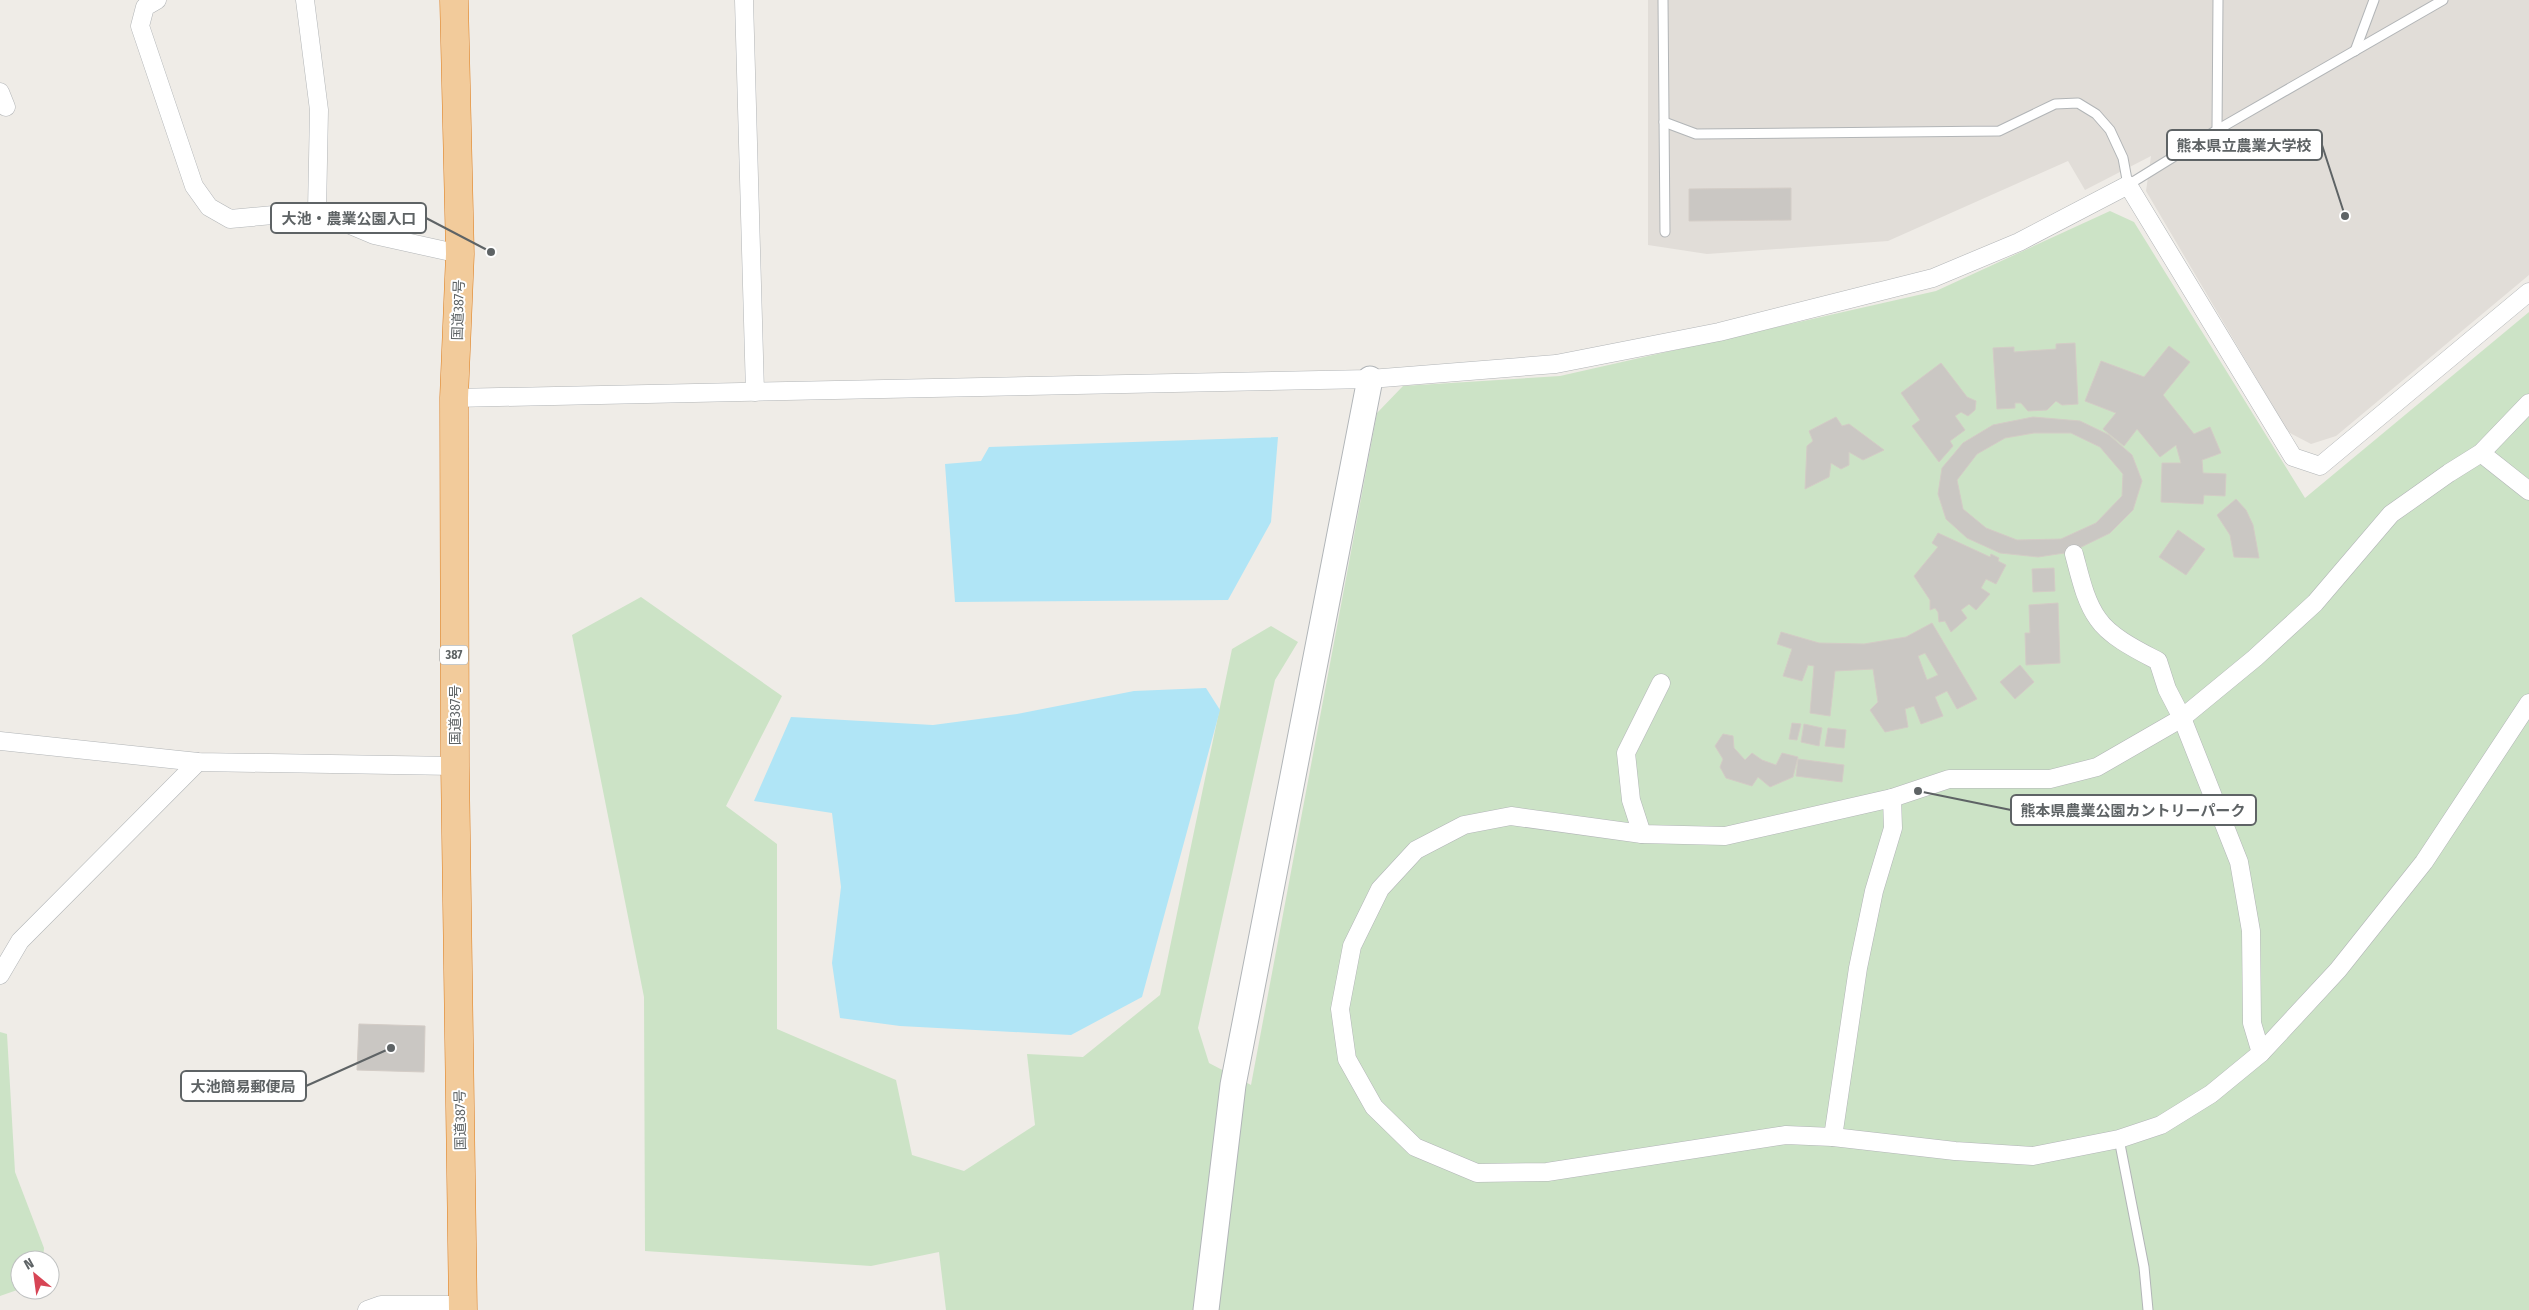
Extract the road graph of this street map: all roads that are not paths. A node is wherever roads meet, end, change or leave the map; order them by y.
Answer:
1 (157, 0) edge
2 (305, 0) edge
3 (454, 0) edge
4 (744, 0) edge
5 (1663, 0) edge
6 (2218, 0) edge
7 (2374, 0) edge
8 (2443, 0) edge
9 (2355, 51) junction
10 (1664, 122) junction
11 (2217, 130) junction
12 (2128, 185) junction
13 (317, 211) junction
14 (1665, 232) dead end
15 (460, 254) junction
16 (2529, 292) edge
17 (1370, 379) junction
18 (754, 392) junction
19 (454, 398) junction
20 (2529, 403) edge
21 (2481, 453) junction
22 (2529, 491) edge
23 (2074, 554) dead end
24 (1661, 683) dead end
25 (2529, 702) edge
26 (2182, 718) junction
27 (0, 741) edge
28 (198, 762) junction
29 (455, 766) junction
30 (1892, 798) junction
31 (1642, 834) junction
32 (0, 975) edge
33 (2261, 1053) junction
34 (1833, 1137) junction
35 (2119, 1140) junction
36 (462, 1308) edge
37 (367, 1310) edge
38 (1206, 1310) edge
39 (2148, 1310) edge

1 - 13 street
2 - 13 street
3 - 15 highway, 国道387号 / 387
4 - 18 street
5 - 10 lane
6 - 11 lane
7 - 9 lane
8 - 9 lane
9 - 11 lane
10 - 12 lane
10 - 14 lane
11 - 12 lane
12 - 16 street
12 - 17 street
13 - 15 street
15 - 19 highway, 国道387号 / 387
17 - 18 street
17 - 38 street
18 - 19 street
19 - 29 highway, 国道387号 / 387
20 - 21 street
21 - 22 street
21 - 26 street
23 - 26 street
24 - 31 street
25 - 33 street
26 - 30 street
26 - 33 street
27 - 28 street
28 - 29 street
28 - 32 street
29 - 36 highway, 国道387号 / 387
30 - 31 street
30 - 34 street
31 - 34 street
33 - 35 street
34 - 35 street
35 - 39 lane
36 - 37 street

